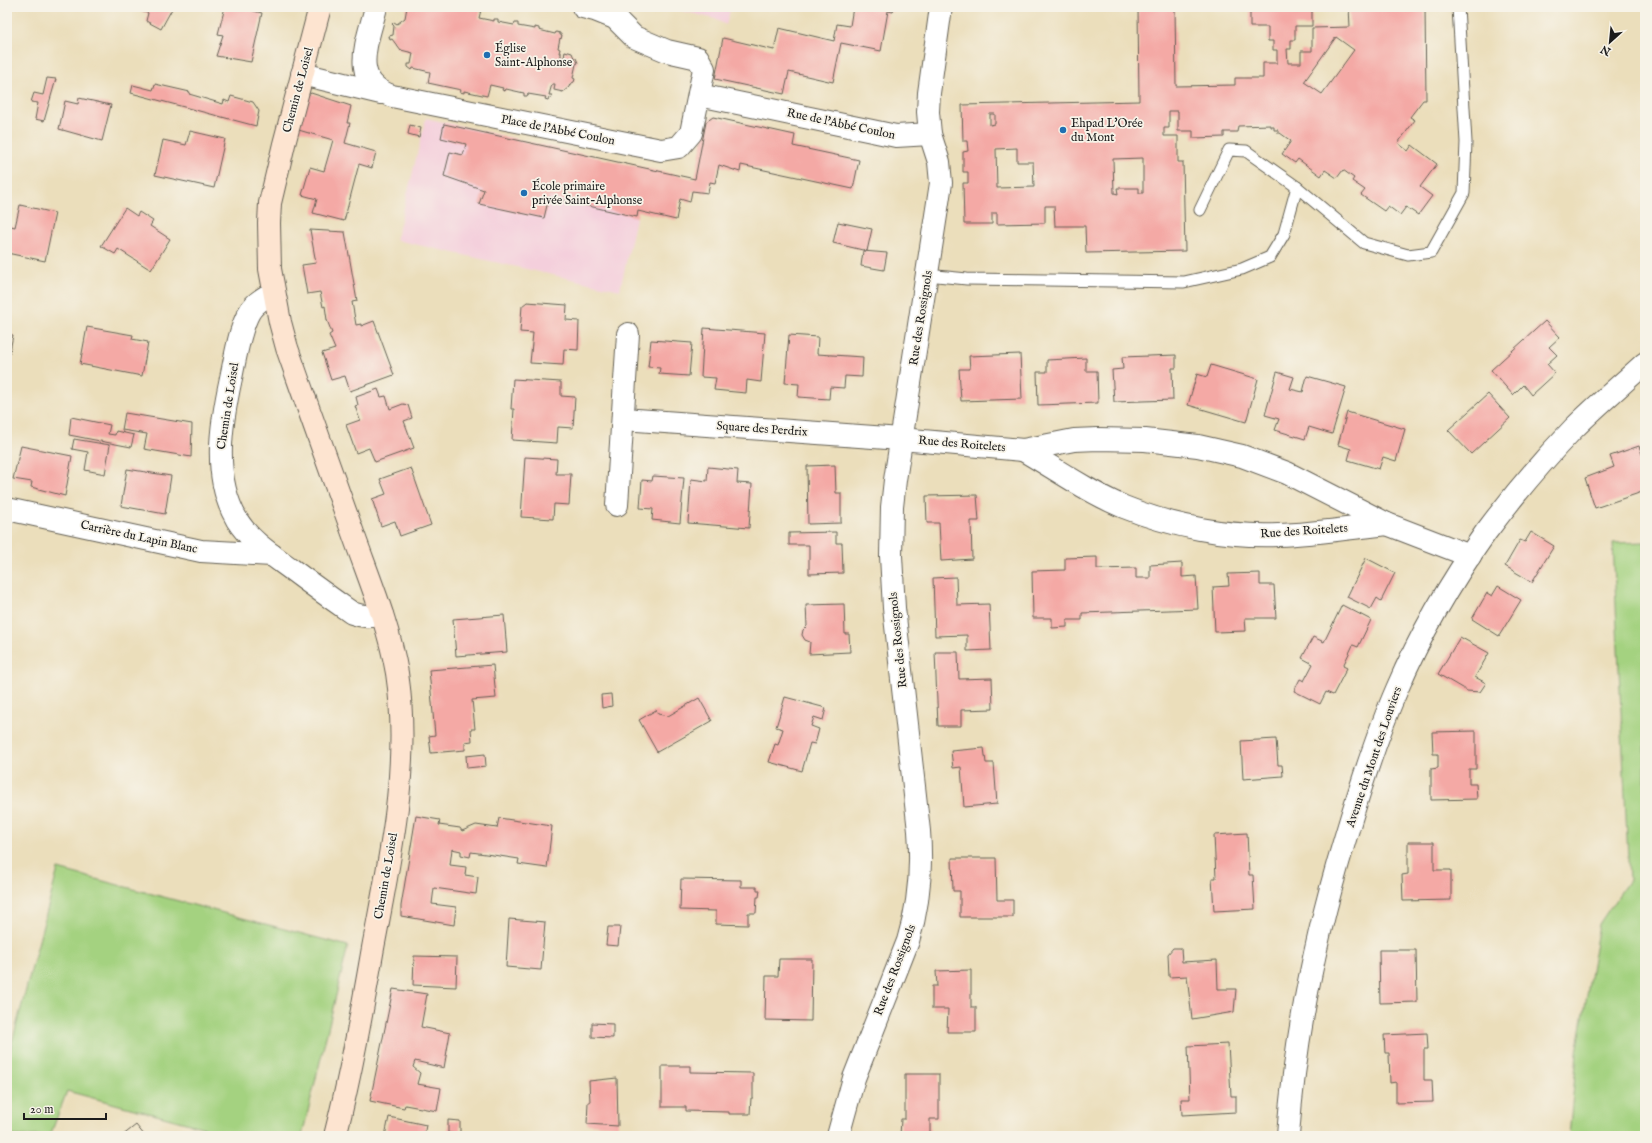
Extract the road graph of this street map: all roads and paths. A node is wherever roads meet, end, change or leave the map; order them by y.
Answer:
1 (320, 7) edge
2 (376, 7) edge
3 (584, 7) edge
4 (941, 7) edge
5 (1458, 7) edge
6 (302, 74) junction
7 (381, 93) junction
8 (699, 95) junction
9 (930, 134) junction
10 (1297, 187) junction
11 (1200, 210) dead end
12 (927, 275) junction
13 (274, 292) junction
14 (628, 334) dead end
15 (1642, 368) edge
16 (623, 418) junction
17 (901, 439) junction
18 (1023, 450) junction
19 (617, 505) dead end
20 (7, 509) edge
21 (1387, 524) junction
22 (272, 555) junction
23 (1470, 556) junction
24 (382, 615) junction
25 (335, 1136) edge
26 (838, 1136) edge
27 (1288, 1136) edge

1 - 6 street, Chemin de Loisel
2 - 7 street
3 - 8 street, Place de l'Abbé Coulon
4 - 9 street
5 - 10 lane
6 - 7 street, Place de l'Abbé Coulon
6 - 13 street, Chemin de Loisel
7 - 8 street, Place de l'Abbé Coulon
8 - 9 street, Rue de l'Abbé Coulon
9 - 12 street, Rue des Rossignols
10 - 11 lane
10 - 12 lane
12 - 17 street, Rue des Rossignols
13 - 22 street, Chemin de Loisel
13 - 24 street, Chemin de Loisel
14 - 16 street
15 - 23 street, Avenue du Mont des Louviers
16 - 17 street, Square des Perdrix
16 - 19 street
17 - 18 street, Rue des Roitelets
17 - 26 street, Rue des Rossignols
18 - 21 street, Rue des Roitelets
18 - 21 street, Rue des Roitelets
20 - 22 street, Carrière du Lapin Blanc
21 - 23 street, Rue des Roitelets
22 - 24 street, Chemin de Loisel
23 - 27 street, Avenue du Mont des Louviers
24 - 25 street, Chemin de Loisel

